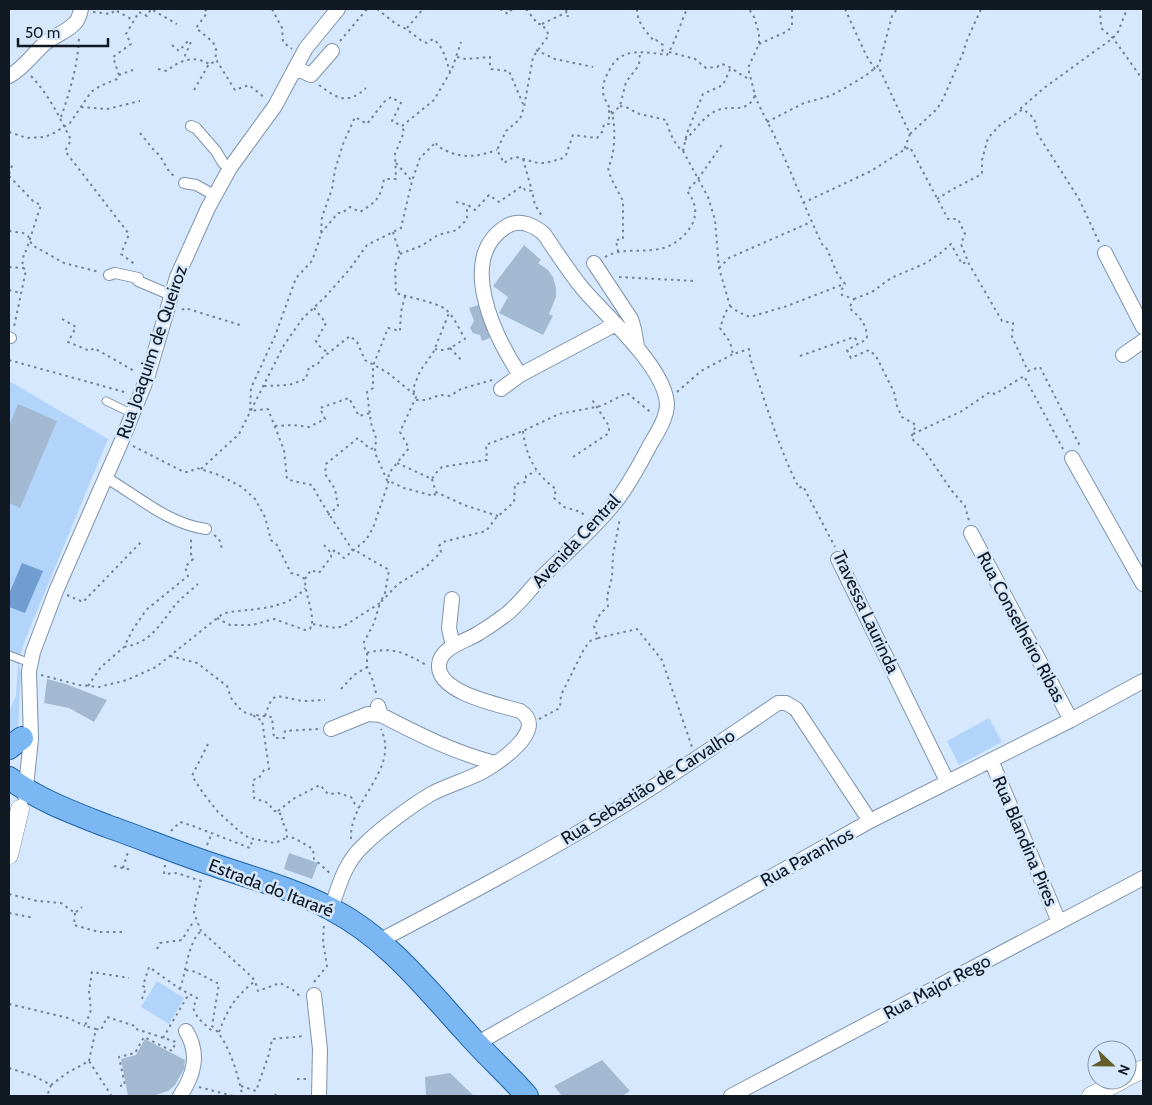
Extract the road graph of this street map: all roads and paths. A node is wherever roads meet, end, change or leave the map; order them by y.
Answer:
1 (205, 9) edge
2 (272, 9) edge
3 (338, 9) edge
4 (367, 9) edge
5 (377, 9) edge
6 (423, 9) edge
7 (500, 9) edge
8 (512, 9) edge
9 (526, 9) edge
10 (566, 9) edge
11 (637, 9) edge
12 (687, 9) edge
13 (749, 9) edge
14 (792, 9) edge
15 (845, 9) edge
16 (897, 9) edge
17 (982, 9) edge
18 (1100, 9) edge
19 (1127, 9) edge
20 (567, 12) junction
21 (80, 13) edge
22 (568, 17) dead end
23 (134, 20) junction
24 (177, 24) dead end
25 (542, 24) junction
26 (406, 29) junction
27 (1113, 38) junction
28 (461, 42) dead end
29 (759, 44) junction
30 (172, 45) dead end
31 (536, 50) junction
32 (332, 51) joint
33 (640, 52) junction
34 (669, 52) junction
35 (662, 54) junction
36 (457, 57) junction
37 (183, 60) junction
38 (217, 61) junction
39 (298, 63) junction
40 (209, 64) junction
41 (592, 67) dead end
42 (731, 67) junction
43 (21, 68) junction
44 (158, 69) dead end
45 (875, 69) junction
46 (133, 70) dead end
47 (450, 72) junction
48 (120, 75) junction
49 (9, 76) edge
50 (310, 76) junction
51 (750, 79) junction
52 (1143, 80) edge
53 (366, 88) dead end
54 (194, 90) dead end
55 (755, 95) junction
56 (140, 101) dead end
57 (275, 106) junction
58 (524, 106) junction
59 (609, 106) junction
60 (620, 106) junction
61 (81, 107) junction
62 (1023, 109) junction
63 (612, 114) junction
64 (60, 118) junction
65 (767, 122) junction
66 (64, 126) junction
67 (191, 126) dead end
68 (402, 126) junction
69 (9, 132) edge
70 (140, 133) dead end
71 (910, 134) junction
72 (685, 140) junction
73 (723, 143) dead end
74 (498, 150) junction
75 (683, 150) junction
76 (904, 150) junction
77 (523, 159) junction
78 (13, 163) dead end
79 (396, 163) junction
80 (230, 168) junction
81 (9, 175) edge
82 (698, 179) junction
83 (412, 182) junction
84 (184, 183) joint
85 (532, 191) junction
86 (214, 196) junction
87 (937, 199) junction
88 (456, 202) dead end
89 (803, 203) junction
90 (466, 204) junction
91 (546, 222) dead end
92 (812, 222) junction
93 (9, 231) edge
94 (393, 232) junction
95 (321, 233) junction
96 (29, 238) junction
97 (618, 252) junction
98 (1105, 253) joint
99 (400, 254) junction
100 (968, 261) junction
101 (594, 263) joint
102 (136, 266) dead end
103 (9, 267) edge
104 (23, 268) junction
105 (719, 268) junction
106 (110, 275) joint
107 (601, 276) junction
108 (695, 280) dead end
109 (845, 284) junction
110 (9, 290) edge
111 (20, 293) junction
112 (405, 296) junction
113 (854, 298) junction
114 (169, 301) junction
115 (730, 306) junction
116 (314, 308) junction
117 (449, 314) junction
118 (62, 319) dead end
119 (616, 324) junction
120 (240, 325) dead end
121 (1143, 327) edge
122 (10, 338) edge
123 (1143, 342) edge
124 (859, 343) junction
125 (637, 347) junction
126 (450, 348) junction
127 (435, 349) junction
128 (328, 353) junction
129 (734, 354) junction
130 (1123, 355) dead end
131 (800, 356) dead end
132 (9, 360) edge
133 (463, 362) dead end
134 (373, 366) junction
135 (517, 377) junction
136 (147, 378) junction
137 (264, 386) junction
138 (500, 389) dead end
139 (140, 396) junction
140 (416, 398) junction
141 (591, 398) dead end
142 (106, 401) dead end
143 (667, 402) junction
144 (597, 407) junction
145 (250, 411) junction
146 (370, 412) junction
147 (133, 414) junction
148 (662, 422) junction
149 (275, 426) junction
150 (523, 431) junction
151 (913, 434) junction
152 (122, 440) junction
153 (375, 448) junction
154 (1073, 455) junction
155 (573, 457) dead end
156 (397, 463) junction
157 (201, 469) junction
158 (536, 471) junction
159 (105, 477) junction
160 (432, 479) junction
161 (387, 480) junction
162 (436, 492) junction
163 (616, 501) junction
164 (328, 515) junction
165 (498, 516) junction
166 (594, 525) junction
167 (192, 527) junction
168 (206, 530) joint
169 (971, 534) joint
170 (141, 542) dead end
171 (324, 545) dead end
172 (356, 548) junction
173 (353, 551) junction
174 (221, 552) dead end
175 (331, 553) junction
176 (838, 559) joint
177 (305, 578) junction
178 (198, 584) dead end
179 (1143, 584) edge
180 (305, 588) junction
181 (56, 591) junction
182 (452, 599) dead end
183 (380, 603) junction
184 (217, 618) junction
185 (312, 624) junction
186 (598, 638) junction
187 (124, 646) junction
188 (453, 646) junction
189 (367, 653) junction
190 (9, 655) edge
191 (170, 656) junction
192 (30, 667) junction
193 (367, 667) junction
194 (440, 670) junction
195 (1143, 681) edge
196 (88, 686) junction
197 (341, 688) dead end
198 (325, 700) dead end
199 (378, 711) junction
200 (254, 715) junction
201 (265, 716) junction
202 (1071, 720) junction
203 (529, 724) junction
204 (331, 729) joint
205 (20, 736) edge
206 (208, 744) dead end
207 (697, 758) junction
208 (992, 760) junction
209 (495, 763) junction
210 (947, 781) junction
211 (18, 791) edge
212 (359, 808) junction
213 (278, 811) junction
214 (870, 821) junction
215 (180, 822) dead end
216 (287, 837) junction
217 (253, 838) junction
218 (356, 853) junction
219 (9, 855) edge
220 (114, 866) dead end
221 (132, 870) dead end
222 (169, 874) dead end
223 (1143, 878) edge
224 (340, 881) junction
225 (9, 894) edge
226 (327, 906) junction
227 (82, 907) dead end
228 (9, 913) edge
229 (74, 913) junction
230 (34, 918) dead end
231 (196, 922) junction
232 (1059, 922) junction
233 (200, 931) junction
234 (125, 932) dead end
235 (380, 941) junction
236 (157, 949) dead end
237 (186, 970) junction
238 (129, 978) dead end
239 (255, 982) junction
240 (180, 989) junction
241 (186, 994) junction
242 (314, 996) junction
243 (142, 999) dead end
244 (9, 1004) edge
245 (85, 1026) junction
246 (96, 1029) junction
247 (186, 1031) dead end
248 (213, 1032) dead end
249 (219, 1032) junction
250 (312, 1035) junction
251 (163, 1038) junction
252 (476, 1044) junction
253 (89, 1061) junction
254 (9, 1068) edge
255 (187, 1084) junction
256 (51, 1086) junction
257 (120, 1086) dead end
258 (240, 1086) junction
259 (1103, 1090) edge
260 (519, 1091) edge
261 (317, 1094) edge
262 (47, 1096) edge
263 (111, 1096) edge
264 (180, 1096) edge
265 (233, 1096) edge
266 (244, 1096) edge
267 (731, 1096) edge
268 (1091, 1096) edge

1 - 38 path
2 - 39 path
3 - 39 street, Rua Joaquim de Queiroz
4 - 32 path
5 - 26 path
6 - 26 path
7 - 8 path
9 - 25 path
10 - 20 path
11 - 35 path
12 - 34 path
13 - 29 path
14 - 29 path
15 - 45 path
16 - 45 path
17 - 71 path
18 - 27 path
19 - 27 path
20 - 22 path
20 - 25 path
21 - 23 path
21 - 43 street
21 - 64 path
23 - 24 path
23 - 48 path
25 - 31 path
26 - 47 path
27 - 52 path
27 - 62 path
28 - 36 path
29 - 51 path
30 - 37 path
31 - 41 path
31 - 58 path
32 - 50 street
33 - 35 path
33 - 59 path
33 - 60 path
34 - 35 path
34 - 42 path
36 - 47 path
36 - 58 path
37 - 40 path
37 - 44 path
38 - 40 path
38 - 57 path
39 - 50 street
39 - 57 street, Rua Joaquim de Queiroz
40 - 54 path
42 - 51 path
42 - 72 path
43 - 49 street
43 - 64 path
45 - 65 path
45 - 71 path
46 - 48 path
47 - 68 path
48 - 61 path
50 - 53 path
51 - 55 path
55 - 65 path
55 - 72 path
56 - 61 path
57 - 80 street, Rua Joaquim de Queiroz
58 - 74 path
59 - 63 path
59 - 77 path
60 - 63 path
60 - 75 path
61 - 66 path
62 - 87 path
62 - 98 path
63 - 97 path
64 - 66 path
65 - 89 path
66 - 69 path
66 - 102 path
67 - 80 street
68 - 79 path
68 - 95 path
70 - 84 path
71 - 76 path
72 - 75 path
73 - 82 path
74 - 77 path
74 - 83 path
75 - 82 path
76 - 87 path
76 - 89 path
77 - 85 path
78 - 81 path
79 - 83 path
79 - 95 path
80 - 86 street, Rua Joaquim de Queiroz
81 - 96 path
82 - 97 path
82 - 105 path
83 - 94 path
84 - 86 street
85 - 90 path
85 - 91 path
86 - 114 street, Rua Joaquim de Queiroz
87 - 100 path
88 - 90 path
89 - 92 path
90 - 99 path
92 - 105 path
92 - 109 path
93 - 96 path
94 - 99 path
94 - 116 path
95 - 145 path
96 - 104 path
96 - 106 path
97 - 101 path
98 - 121 street
99 - 112 path
100 - 113 path
100 - 154 path
101 - 107 street
103 - 104 path
104 - 111 path
105 - 115 path
106 - 114 street
107 - 108 path
107 - 125 street
109 - 113 path
109 - 115 path
110 - 111 path
111 - 122 path
112 - 117 path
112 - 134 path
113 - 124 path
114 - 120 path
114 - 136 street, Rua Joaquim de Queiroz
115 - 129 path
116 - 128 path
116 - 137 path
117 - 126 path
117 - 127 path
118 - 136 path
119 - 125 street
119 - 135 street
119 - 135 street
123 - 130 street
124 - 131 path
124 - 151 path
125 - 143 street
126 - 127 path
126 - 133 path
127 - 140 path
128 - 134 path
128 - 137 path
129 - 143 path
129 - 176 path, Travessa Laurinda
132 - 139 path
134 - 140 path
134 - 146 path
135 - 138 street
135 - 140 path
136 - 139 street, Rua Joaquim de Queiroz
137 - 145 path
139 - 147 street, Rua Joaquim de Queiroz
140 - 156 path
141 - 144 path
142 - 147 lane
143 - 148 street, Avenida Central
144 - 148 path
144 - 150 path
144 - 155 path
145 - 149 path
145 - 157 path
146 - 149 path
146 - 153 path
147 - 152 street, Rua Joaquim de Queiroz
148 - 163 street, Avenida Central
149 - 164 path
150 - 158 path
150 - 160 path
151 - 154 path
151 - 169 path
152 - 157 path
152 - 159 street, Rua Joaquim de Queiroz
153 - 161 path
153 - 164 path
154 - 179 street
156 - 160 path
156 - 161 path
157 - 177 path
158 - 165 path
158 - 166 path
159 - 167 street
159 - 181 street, Rua Joaquim de Queiroz
160 - 162 path
161 - 162 path
161 - 172 path
162 - 165 path
163 - 166 street, Avenida Central
163 - 186 path
164 - 173 path
165 - 183 path
166 - 188 street, Avenida Central
167 - 168 street
167 - 187 path
168 - 174 path
169 - 202 street, Rua Conselheiro Ribas
170 - 181 path
171 - 175 path
172 - 173 path
172 - 183 path
173 - 175 path
175 - 177 path
176 - 210 street, Travessa Laurinda
177 - 180 path
178 - 187 path
180 - 184 path
180 - 185 path
181 - 192 street, Rua Joaquim de Queiroz
182 - 188 street
183 - 185 path
183 - 189 path
184 - 185 path
184 - 191 path
186 - 203 path
186 - 207 path
187 - 196 path
188 - 194 street
189 - 193 path
189 - 194 path
190 - 192 lane
191 - 196 path
191 - 200 path
192 - 196 path
192 - 205 street, Rua Joaquim de Queiroz
193 - 197 path
193 - 199 path
194 - 203 street
195 - 202 street, Rua Paranhos
198 - 201 path
199 - 204 street
199 - 209 street
199 - 212 path
200 - 201 path
200 - 213 path
201 - 204 path
202 - 208 street, Rua Paranhos
203 - 209 street
205 - 211 street, Rua Joaquim de Queiroz
206 - 217 path
207 - 214 street, Rua Sebastião de Carvalho
207 - 235 street, Rua Sebastião de Carvalho
208 - 210 street, Rua Paranhos
208 - 232 street, Rua Blandina Pires
209 - 218 street
210 - 214 street, Rua Paranhos
211 - 219 street
211 - 226 main road, Estrada do Itararé
212 - 213 path
212 - 218 path
213 - 216 path
214 - 252 street, Rua Paranhos
215 - 217 path
216 - 217 path
216 - 224 path
218 - 224 street
220 - 221 path
222 - 231 path
223 - 232 street, Rua Major Rego
224 - 226 street
225 - 229 path
226 - 235 main road, Estrada do Itararé
226 - 242 path
227 - 229 path
228 - 230 path
229 - 234 path
231 - 233 path
231 - 236 path
232 - 267 street, Rua Major Rego
233 - 237 path
233 - 239 path
235 - 252 main road, Estrada do Itararé
237 - 240 path
237 - 249 path
238 - 245 path
239 - 242 path
239 - 249 path
240 - 241 path
240 - 243 path
241 - 248 path
241 - 251 path
242 - 250 street
244 - 245 path
245 - 246 path
246 - 251 path
246 - 253 path
247 - 255 street
249 - 258 path
250 - 258 path
250 - 261 street
251 - 257 path
252 - 260 main road, Estrada do Itararé
253 - 256 path
253 - 263 path
254 - 256 path
255 - 264 street
255 - 265 path
256 - 262 path
258 - 266 path
259 - 268 street

